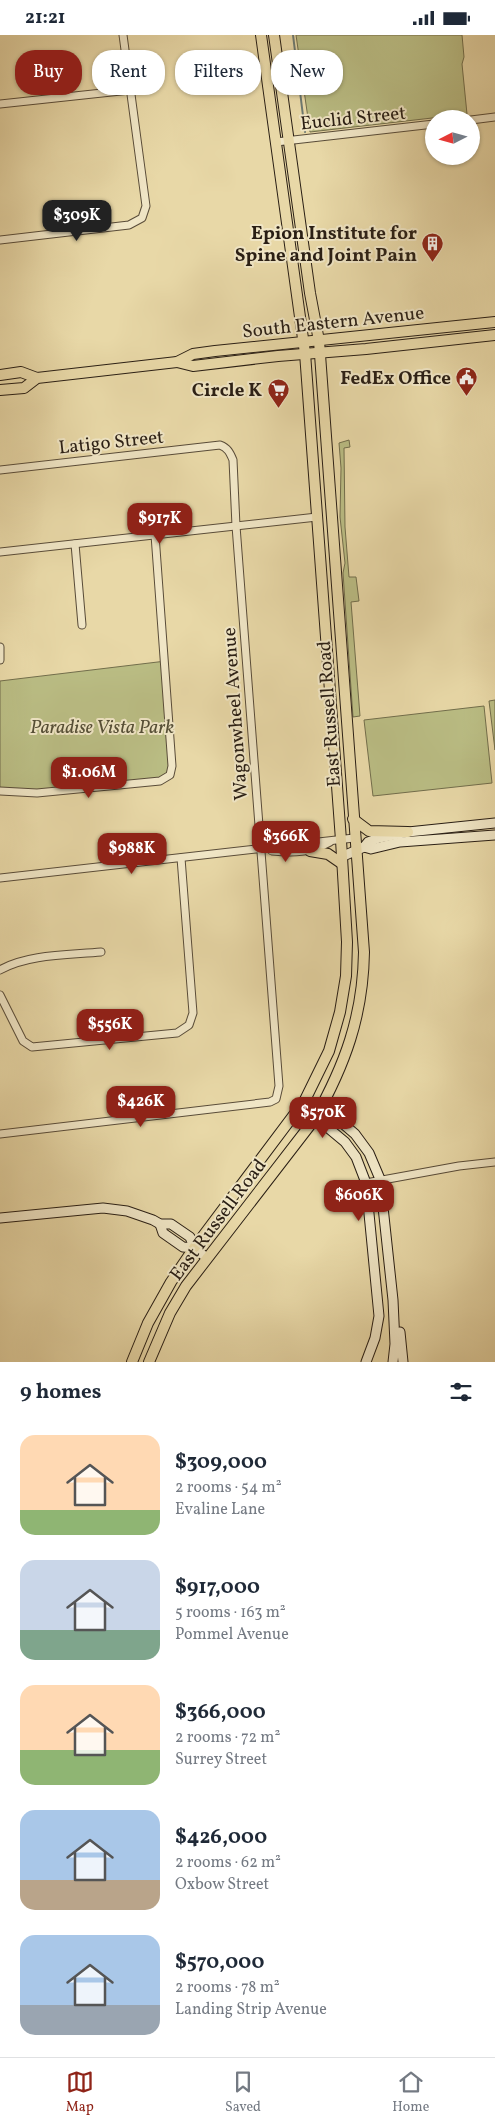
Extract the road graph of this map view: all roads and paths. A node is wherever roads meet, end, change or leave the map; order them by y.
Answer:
1 (123, 35) edge
2 (262, 35) edge
3 (274, 35) edge
4 (125, 50) edge
5 (92, 94) edge
6 (131, 95) edge
7 (0, 104) edge
8 (495, 117) edge
9 (480, 119) edge
10 (425, 125) edge
11 (289, 141) junction
12 (276, 142) junction
13 (293, 170) junction
14 (280, 171) junction
15 (0, 239) edge
16 (495, 322) edge
17 (495, 335) edge
18 (318, 341) junction
19 (304, 343) junction
20 (305, 353) junction
21 (319, 353) junction
22 (176, 362) junction
23 (0, 375) edge
24 (37, 378) junction
25 (0, 390) edge
26 (226, 447) joint
27 (0, 470) edge
28 (317, 517) junction
29 (236, 526) junction
30 (156, 535) junction
31 (76, 544) junction
32 (0, 552) edge
33 (336, 593) junction
34 (323, 594) junction
35 (82, 625) dead end
36 (0, 647) edge
37 (0, 660) edge
38 (0, 791) edge
39 (353, 819) junction
40 (495, 823) edge
41 (466, 826) junction
42 (408, 832) junction
43 (495, 835) edge
44 (354, 838) junction
45 (424, 840) junction
46 (335, 841) junction
47 (360, 849) junction
48 (261, 850) junction
49 (310, 851) junction
50 (181, 858) junction
51 (341, 860) junction
52 (0, 879) edge
53 (101, 952) dead end
54 (0, 970) edge
55 (0, 995) edge
56 (306, 1100) junction
57 (321, 1109) junction
58 (299, 1111) junction
59 (314, 1120) junction
60 (0, 1134) edge
61 (495, 1162) edge
62 (380, 1179) junction
63 (366, 1183) junction
64 (0, 1218) edge
65 (194, 1248) junction
66 (207, 1258) junction
67 (393, 1300) junction
68 (132, 1362) edge
69 (149, 1362) edge
70 (366, 1362) edge
71 (393, 1362) edge
72 (403, 1362) edge

1 - 4 street
2 - 12 main road, East Russell Road
3 - 11 main road, East Russell Road
5 - 7 street
6 - 15 street
8 - 9 street
10 - 11 street, Euclid Street
11 - 12 street, Euclid Street
11 - 13 main road, East Russell Road
12 - 14 main road, East Russell Road
13 - 14 main road
13 - 18 main road, East Russell Road
14 - 19 main road, East Russell Road
16 - 18 main road, South Eastern Avenue
17 - 21 main road, South Eastern Avenue
18 - 19 main road, South Eastern Avenue
18 - 21 main road, East Russell Road
19 - 20 main road, East Russell Road
19 - 22 main road, South Eastern Avenue
20 - 21 main road, South Eastern Avenue
20 - 22 main road, South Eastern Avenue
20 - 28 main road, East Russell Road
21 - 33 main road, East Russell Road
22 - 24 main road, South Eastern Avenue
23 - 24 main road, South Eastern Avenue
24 - 25 main road, South Eastern Avenue
26 - 27 street, Latigo Street
26 - 29 street, Wagonwheel Avenue
28 - 29 street
28 - 34 main road, East Russell Road
29 - 30 street
29 - 48 street, Wagonwheel Avenue
30 - 31 street
30 - 38 street
31 - 32 street
31 - 35 street
33 - 34 main road
33 - 39 main road, East Russell Road
34 - 46 main road, East Russell Road
36 - 37 street
39 - 42 main road
39 - 44 main road, East Russell Road
40 - 41 main road
41 - 42 main road
41 - 45 main road
42 - 47 main road
43 - 45 main road
44 - 46 street
44 - 47 main road, East Russell Road
45 - 47 main road
46 - 48 street
46 - 49 street
46 - 51 main road, East Russell Road
47 - 51 main road
47 - 57 main road, East Russell Road
48 - 49 street
48 - 50 street
48 - 60 street, Wagonwheel Avenue
49 - 51 main road
50 - 52 street
50 - 55 street
51 - 56 main road, East Russell Road
53 - 54 street
56 - 57 main road
56 - 58 main road, East Russell Road
57 - 59 main road, East Russell Road
57 - 62 main road
58 - 59 main road
58 - 65 main road, East Russell Road
59 - 63 main road
59 - 66 main road, East Russell Road
61 - 62 street
62 - 63 street
62 - 67 main road
63 - 70 main road
64 - 65 main road
65 - 66 main road
65 - 68 main road, East Russell Road
66 - 69 main road, East Russell Road
67 - 71 main road
67 - 72 main road

